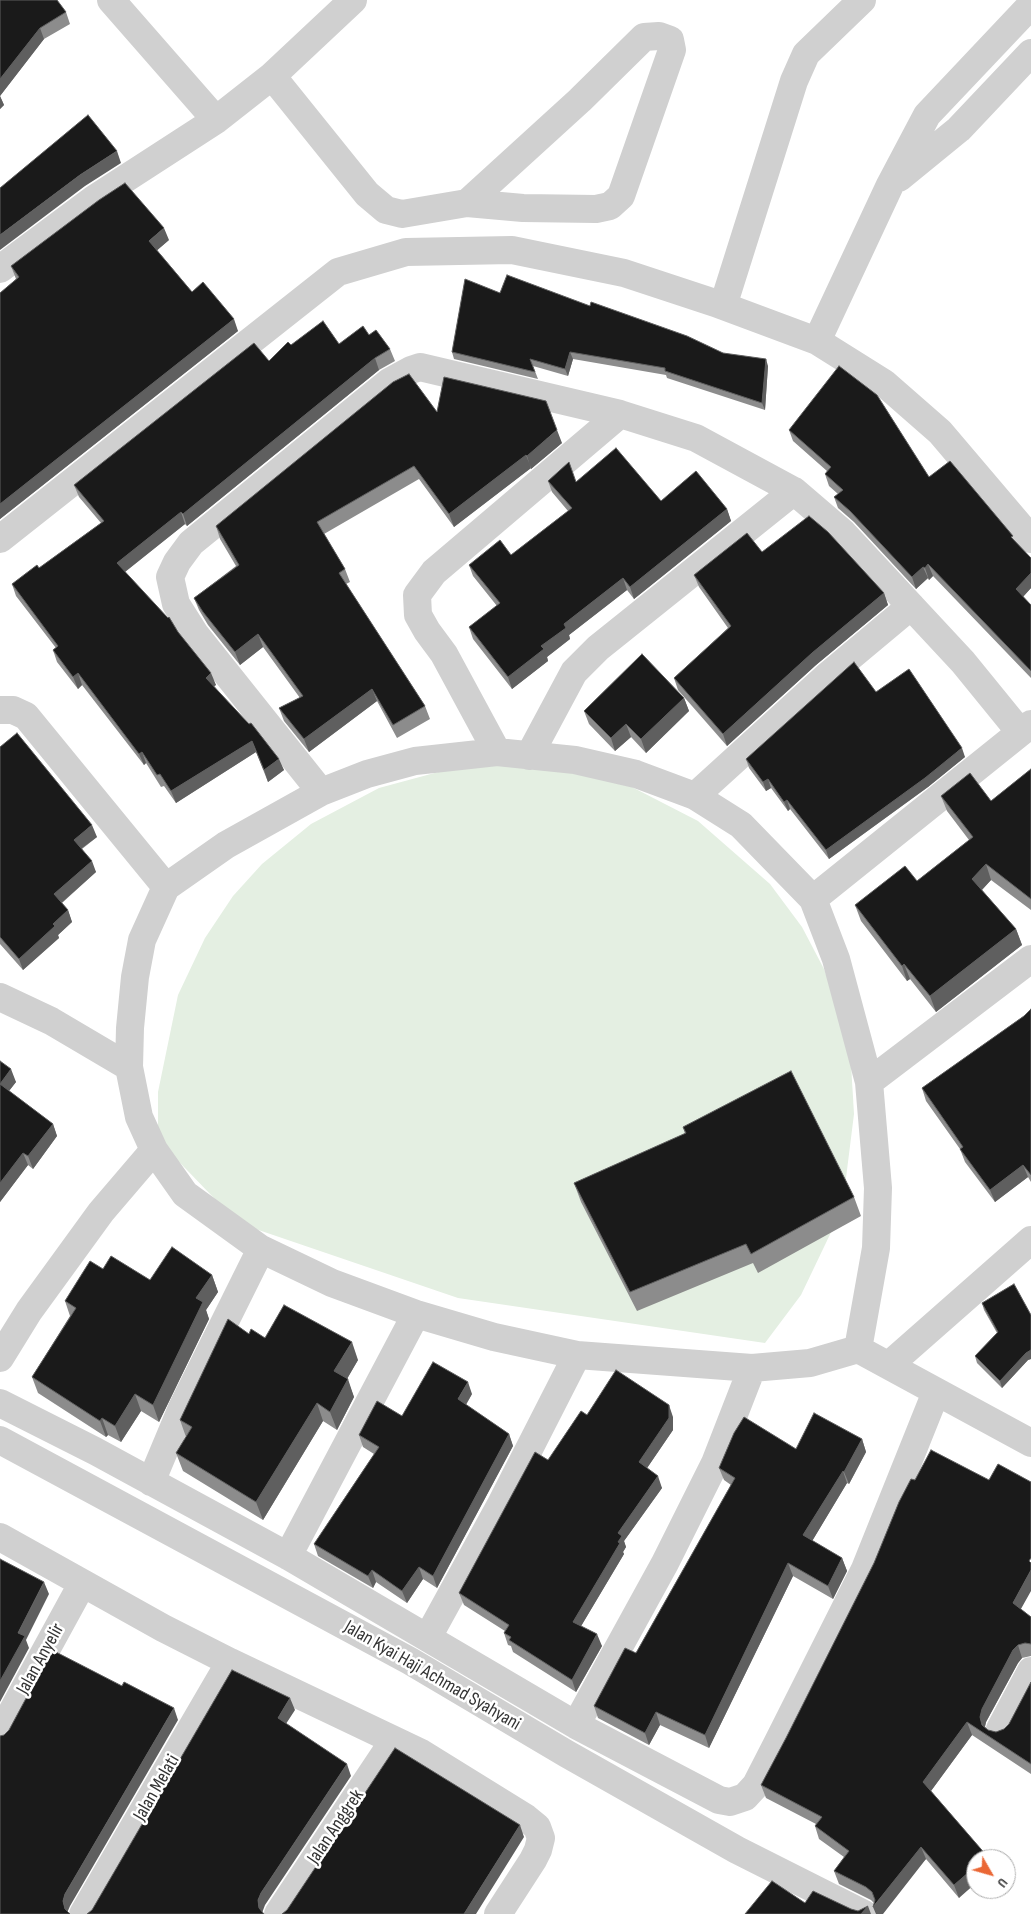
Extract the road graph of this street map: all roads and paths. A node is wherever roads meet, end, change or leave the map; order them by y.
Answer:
1 (111, 0) edge
2 (353, 0) edge
3 (862, 0) edge
4 (1031, 5) edge
5 (1031, 53) edge
6 (272, 76) junction
7 (216, 120) junction
8 (890, 185) junction
9 (467, 203) junction
10 (523, 208) junction
11 (512, 250) junction
12 (0, 268) edge
13 (723, 306) junction
14 (817, 341) junction
15 (620, 414) junction
16 (794, 491) junction
17 (0, 539) edge
18 (1031, 539) edge
19 (911, 606) junction
20 (0, 710) edge
21 (1025, 728) edge
22 (497, 752) junction
23 (529, 756) junction
24 (321, 792) junction
25 (695, 796) junction
26 (166, 888) junction
27 (813, 899) junction
28 (1031, 959) edge
29 (0, 997) edge
30 (129, 1067) junction
31 (868, 1082) junction
32 (154, 1150) junction
33 (1031, 1240) edge
34 (261, 1249) junction
35 (416, 1314) junction
36 (858, 1349) junction
37 (577, 1355) junction
38 (0, 1358) edge
39 (889, 1364) junction
40 (752, 1368) junction
41 (936, 1392) junction
42 (0, 1403) edge
43 (0, 1440) edge
44 (1031, 1444) edge
45 (151, 1482) junction
46 (0, 1537) edge
47 (288, 1556) junction
48 (82, 1584) junction
49 (428, 1637) junction
50 (230, 1662) junction
51 (1031, 1671) edge
52 (576, 1724) junction
53 (1000, 1729) edge
54 (0, 1734) edge
55 (394, 1740) junction
56 (83, 1914) edge
57 (278, 1914) edge
58 (498, 1914) edge
59 (864, 1914) edge

1 - 7 street
2 - 6 street
3 - 13 street
4 - 8 street
5 - 8 street
6 - 7 street
6 - 9 street
7 - 12 street
8 - 14 street
9 - 10 street
9 - 10 street
10 - 11 street
11 - 13 street
11 - 17 street
13 - 14 street
14 - 18 street
15 - 16 street
15 - 22 street
15 - 24 street
16 - 19 street
16 - 23 street
19 - 21 street
19 - 25 street
20 - 26 street
21 - 27 street
22 - 23 street
22 - 24 street
23 - 25 street
24 - 26 street
25 - 27 street
26 - 30 street
27 - 31 street
28 - 31 street
29 - 30 street
30 - 32 street
31 - 36 street
32 - 34 street
32 - 38 street
33 - 39 street
34 - 35 street
34 - 45 street
35 - 37 street
35 - 47 street
36 - 39 street
36 - 40 street
37 - 40 street
37 - 49 street
39 - 41 street
40 - 52 street
41 - 44 street
41 - 52 street
42 - 45 street
43 - 59 street, Jalan Kyai Haji Achmad Syahyani
45 - 47 street
46 - 48 street
47 - 49 street
48 - 50 street
48 - 54 street, Jalan Anyelir
49 - 52 street
50 - 55 street
50 - 56 street, Jalan Melati
51 - 53 street
55 - 57 street, Jalan Anggrek
55 - 58 street

